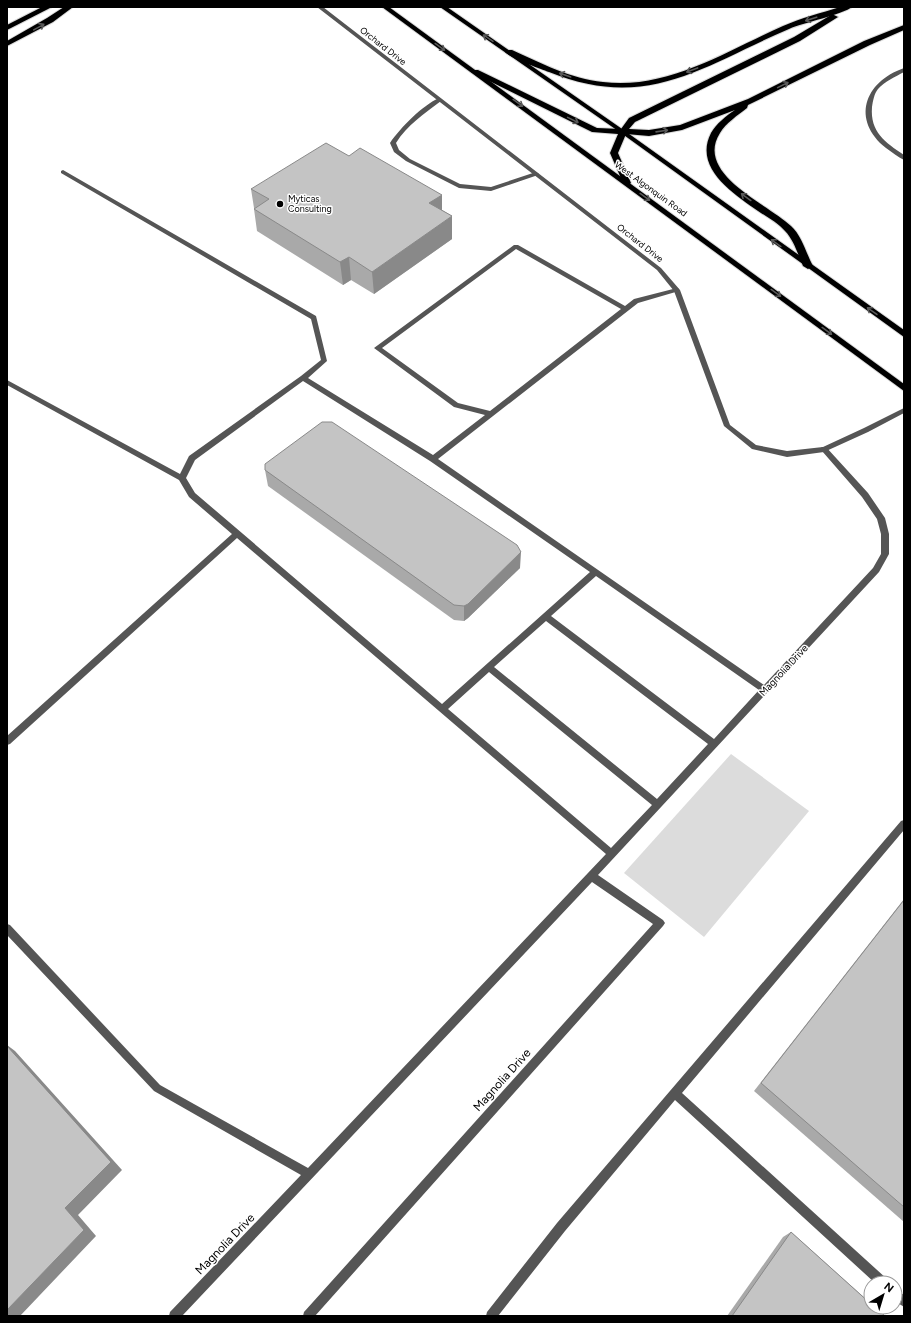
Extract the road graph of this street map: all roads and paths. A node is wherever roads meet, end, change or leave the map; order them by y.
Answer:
1 (48, 7) edge
2 (69, 7) edge
3 (320, 7) edge
4 (385, 7) edge
5 (443, 7) edge
6 (848, 7) edge
7 (852, 7) edge
8 (904, 27) edge
9 (7, 28) edge
10 (7, 44) edge
11 (509, 52) junction
12 (904, 70) edge
13 (475, 72) junction
14 (439, 100) junction
15 (751, 101) junction
16 (623, 132) junction
17 (904, 158) edge
18 (63, 172) dead end
19 (536, 174) junction
20 (627, 183) junction
21 (808, 266) junction
22 (677, 290) junction
23 (625, 309) junction
24 (904, 334) edge
25 (302, 378) junction
26 (7, 382) edge
27 (904, 388) edge
28 (904, 410) edge
29 (492, 414) junction
30 (824, 449) junction
31 (432, 459) junction
32 (182, 478) junction
33 (237, 534) junction
34 (595, 572) junction
35 (545, 616) junction
36 (488, 667) junction
37 (765, 690) junction
38 (442, 709) junction
39 (7, 741) edge
40 (714, 744) junction
41 (658, 805) junction
42 (904, 824) edge
43 (612, 854) junction
44 (592, 876) junction
45 (7, 928) edge
46 (675, 1093) junction
47 (309, 1174) junction
48 (875, 1275) edge
49 (174, 1316) edge
50 (308, 1316) edge
51 (491, 1316) edge

1 - 9 highway
10 -> 2 highway
3 - 14 street, Orchard Drive
4 -> 13 main road, West Algonquin Road
11 -> 5 main road
6 -> 11 highway
7 - 16 highway
15 -> 8 highway
11 - 16 main road
12 - 17 street
13 -> 16 highway
13 -> 20 main road, West Algonquin Road
14 - 19 street, Orchard Drive
14 - 19 street
16 -> 15 highway
21 -> 15 highway
16 - 20 highway
21 -> 16 main road
18 - 25 street
19 - 22 street, Orchard Drive
20 -> 27 main road, West Algonquin Road
24 -> 21 main road
22 - 23 street
22 - 30 street, Orchard Drive
23 - 29 street
23 - 29 street
25 - 31 street
25 - 32 street
26 - 32 street
28 - 30 street, Orchard Drive
29 - 31 street
30 - 37 street, Magnolia Drive
31 - 34 street
32 - 33 street
33 - 38 street
33 - 39 street
34 - 35 street
34 - 37 street
35 - 36 street
35 - 40 street
36 - 38 street
36 - 41 street
37 - 40 street, Magnolia Drive
38 - 43 street
40 - 41 street, Magnolia Drive
41 - 43 street, Magnolia Drive
42 - 46 street
43 - 44 street, Magnolia Drive
44 - 47 street, Magnolia Drive
44 - 50 street, Magnolia Drive
45 - 47 street
46 - 48 street
46 - 51 street
47 - 49 street, Magnolia Drive

